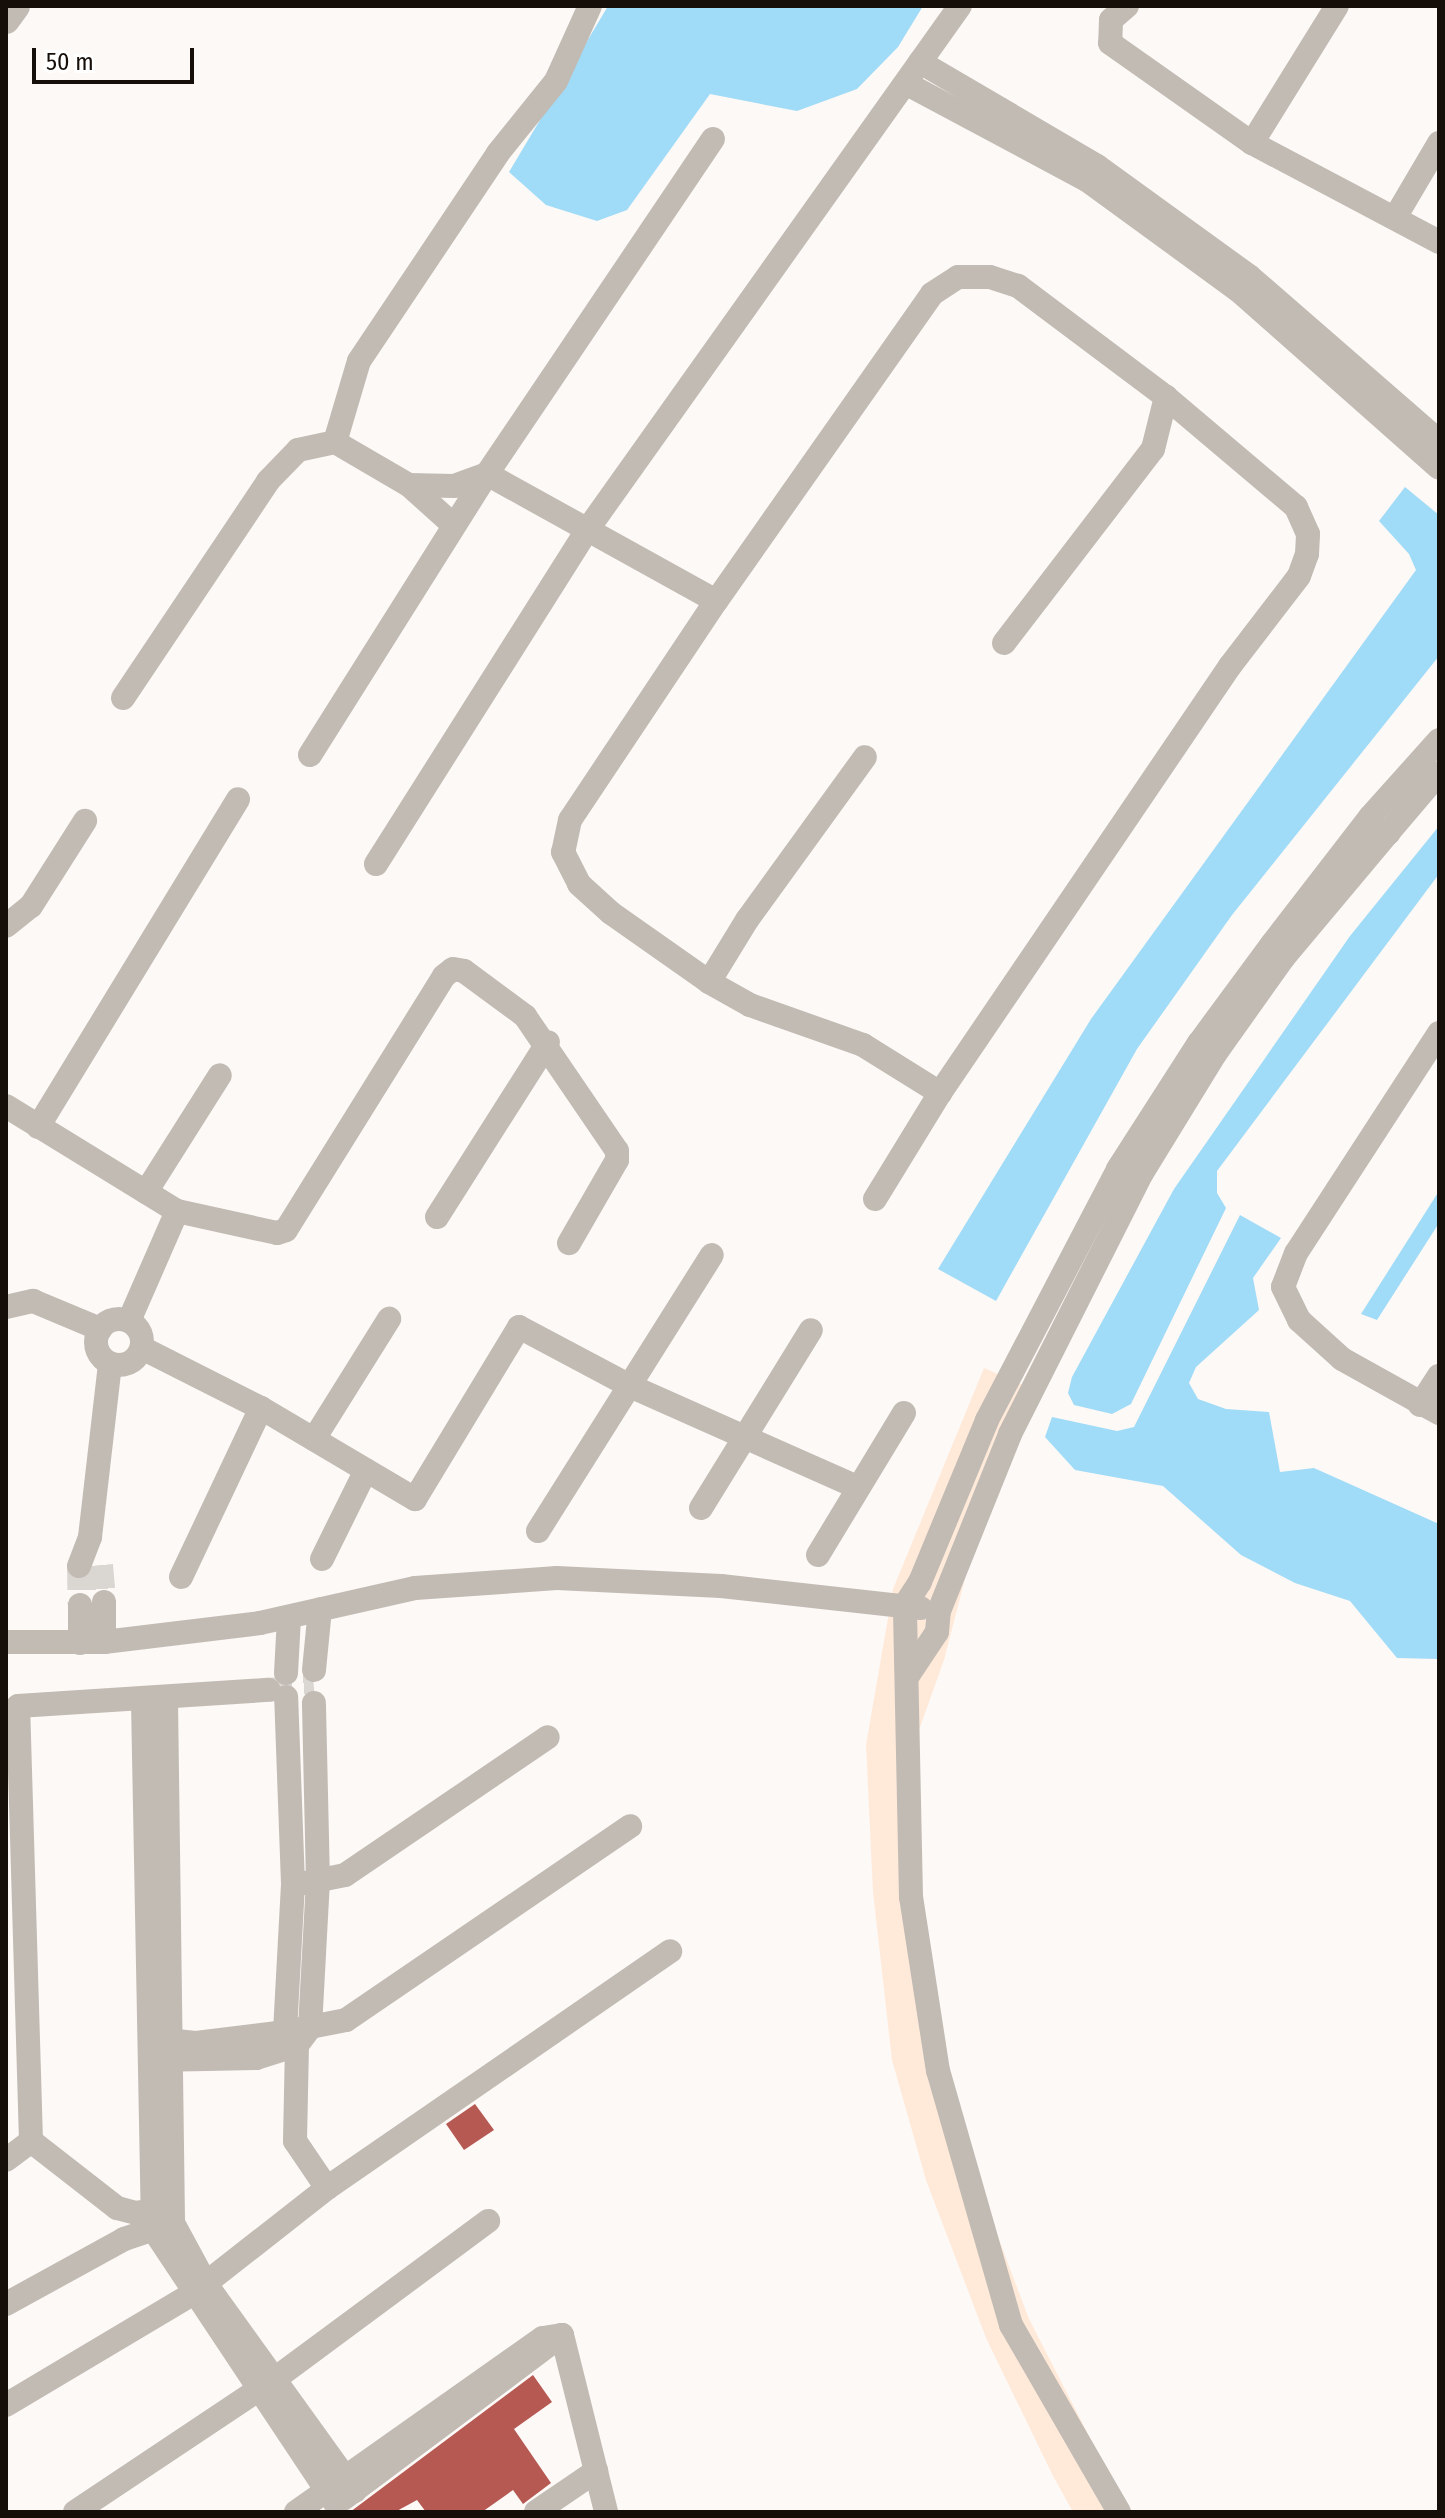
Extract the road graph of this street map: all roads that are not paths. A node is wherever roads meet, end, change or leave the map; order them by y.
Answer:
1 (16, 6) edge
2 (590, 6) edge
3 (960, 6) edge
4 (1127, 6) edge
5 (1337, 6) edge
6 (6, 20) edge
7 (920, 62) junction
8 (907, 84) junction
9 (713, 139) dead end
10 (1252, 143) junction
11 (1439, 143) edge
12 (1396, 216) junction
13 (1439, 242) edge
14 (1166, 397) junction
15 (1439, 441) edge
16 (335, 442) junction
17 (1439, 468) edge
18 (487, 474) junction
19 (409, 485) junction
20 (451, 523) junction
21 (590, 526) junction
22 (716, 601) junction
23 (1004, 643) dead end
24 (123, 698) dead end
25 (1439, 740) edge
26 (310, 755) dead end
27 (865, 757) dead end
28 (1439, 773) edge
29 (238, 799) dead end
30 (85, 821) dead end
31 (1379, 825) junction
32 (376, 864) dead end
33 (6, 926) edge
34 (709, 982) junction
35 (1439, 1033) edge
36 (548, 1042) junction
37 (220, 1075) dead end
38 (940, 1093) junction
39 (6, 1106) edge
40 (38, 1127) junction
41 (146, 1192) junction
42 (875, 1199) dead end
43 (177, 1211) junction
44 (437, 1217) dead end
45 (569, 1243) dead end
46 (712, 1255) dead end
47 (6, 1307) edge
48 (132, 1313) junction
49 (389, 1319) dead end
50 (100, 1329) junction
51 (811, 1330) dead end
52 (142, 1348) junction
53 (110, 1363) junction
54 (1439, 1376) edge
55 (630, 1386) junction
56 (261, 1408) junction
57 (1430, 1409) edge
58 (904, 1413) dead end
59 (987, 1420) junction
60 (1010, 1434) junction
61 (747, 1435) junction
62 (314, 1439) junction
63 (366, 1470) junction
64 (855, 1486) junction
65 (701, 1508) dead end
66 (538, 1531) dead end
67 (818, 1555) dead end
68 (322, 1559) dead end
69 (90, 1566) tunnel mouth
70 (181, 1577) dead end
71 (104, 1602) tunnel mouth
72 (80, 1605) tunnel mouth
73 (905, 1605) junction
74 (320, 1609) junction
75 (939, 1611) junction
76 (289, 1617) junction
77 (6, 1642) edge
78 (104, 1642) junction
79 (80, 1643) junction
80 (314, 1670) dead end
81 (909, 1674) junction
82 (280, 1687) junction
83 (155, 1701) junction
84 (314, 1703) dead end
85 (12, 1706) edge
86 (548, 1737) dead end
87 (630, 1826) dead end
88 (318, 1882) junction
89 (293, 1884) junction
90 (670, 1951) dead end
91 (297, 2035) junction
92 (161, 2049) junction
93 (31, 2141) junction
94 (6, 2160) edge
95 (327, 2188) junction
96 (161, 2218) junction
97 (488, 2221) dead end
98 (199, 2289) junction
99 (6, 2304) edge
100 (267, 2384) junction
101 (6, 2405) edge
102 (596, 2471) junction
103 (337, 2495) edge
104 (75, 2512) edge
105 (296, 2512) edge
106 (536, 2512) edge
107 (606, 2512) edge
108 (1119, 2512) edge

1 - 6 street
2 - 16 street
3 - 7 street
4 - 10 street
5 - 10 street
7 - 8 street
7 - 15 street
8 - 17 street
8 - 21 street
9 - 18 street
10 - 12 street
11 - 12 street
12 - 13 street
14 - 22 street
14 - 23 street
14 - 38 street
16 - 19 street
16 - 24 street
18 - 19 street
18 - 20 street
18 - 21 street
19 - 20 street
20 - 26 street
21 - 22 street
21 - 32 street
22 - 34 street
25 - 31 street
27 - 34 street
28 - 31 street
29 - 40 street
30 - 33 street
31 - 59 street
31 - 60 street
34 - 38 street
35 - 57 street
36 - 43 street
36 - 44 street
36 - 45 street
37 - 41 street
38 - 42 street
39 - 40 street
40 - 41 street
41 - 43 street
43 - 48 street
46 - 55 street
47 - 50 street
48 - 50 street
48 - 52 street
49 - 62 street
50 - 53 street
51 - 61 street
52 - 53 street
52 - 56 street
53 - 69 street
54 - 57 street
55 - 61 street
55 - 63 street
55 - 66 street
56 - 62 street
56 - 70 street
58 - 64 street
59 - 60 street
59 - 73 street
60 - 75 street
61 - 64 street
61 - 65 street
62 - 63 street
63 - 68 street
64 - 67 street
71 - 78 street
72 - 79 street
73 - 74 street
73 - 75 street
73 - 81 street
74 - 76 street
74 - 80 street
75 - 81 street
76 - 78 street
76 - 82 street
77 - 79 street
78 - 79 street
81 - 108 street
82 - 83 street
82 - 89 street
83 - 85 street
83 - 92 street
84 - 88 street
85 - 93 street
86 - 88 street
87 - 91 street
88 - 89 street
88 - 91 street
89 - 91 street
90 - 95 street
91 - 92 street
91 - 95 street
92 - 96 street
93 - 94 street
93 - 96 street
95 - 98 street
96 - 98 street
96 - 99 street
97 - 100 street
98 - 100 street
98 - 101 street
100 - 103 street
100 - 104 street
102 - 103 street
102 - 106 street
102 - 107 street
103 - 105 street

